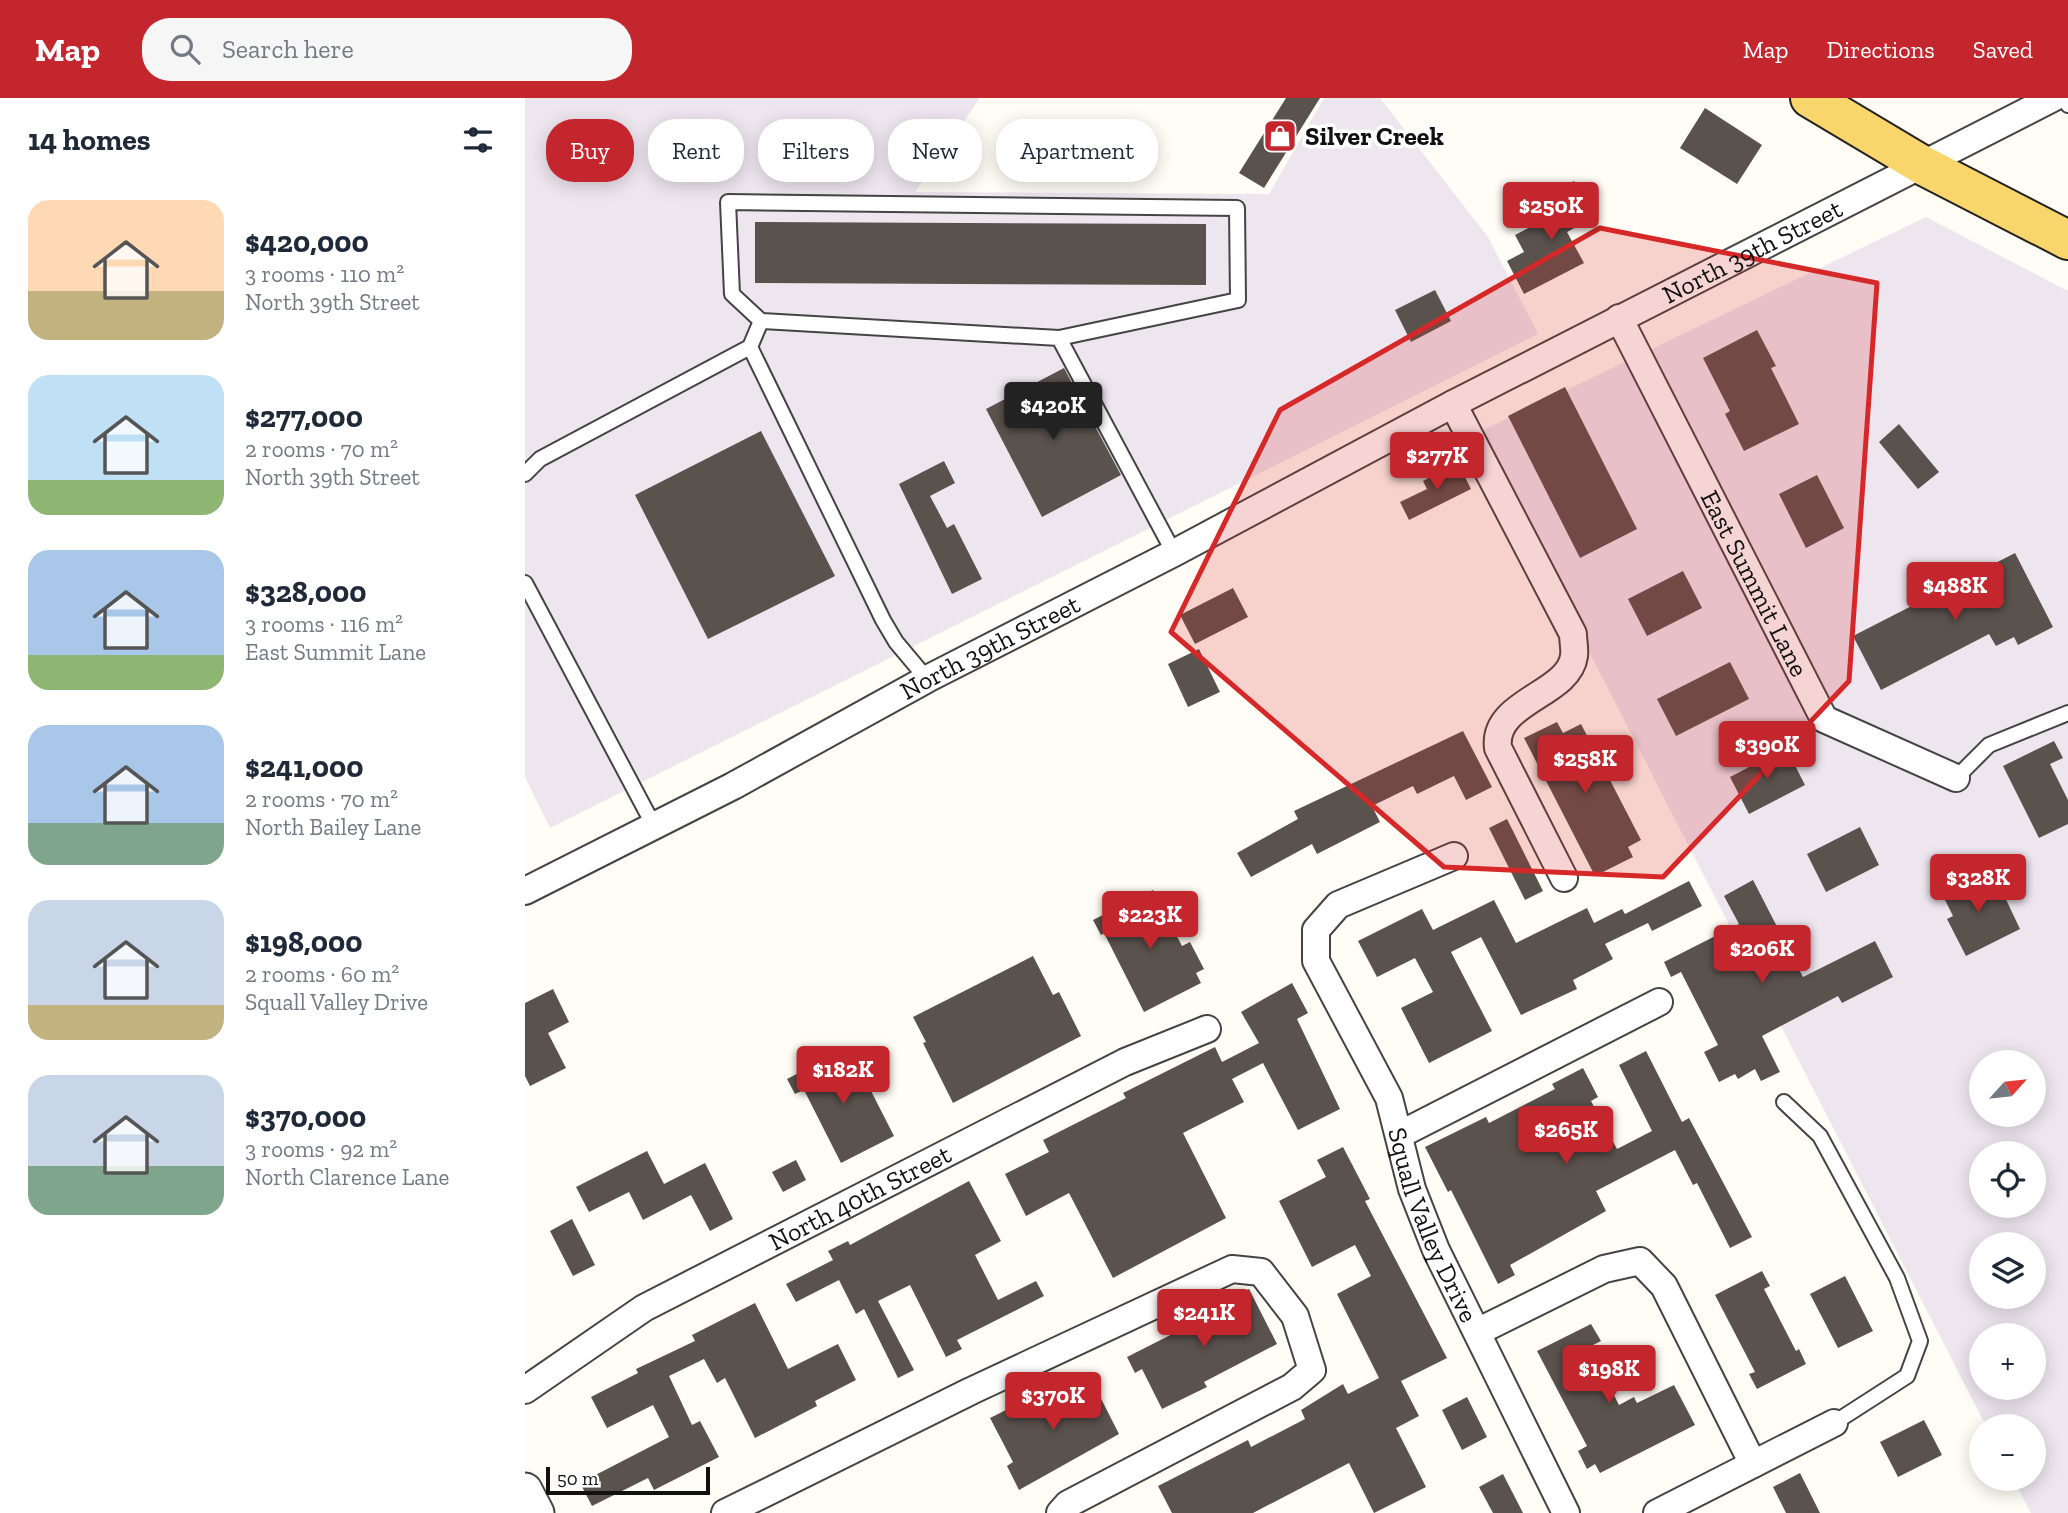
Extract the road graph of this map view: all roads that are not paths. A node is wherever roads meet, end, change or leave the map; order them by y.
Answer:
1 (1810, 98) edge
2 (2053, 98) edge
3 (2064, 98) edge
4 (2068, 105) edge
5 (1924, 166) junction
6 (2068, 240) edge
7 (1619, 318) junction
8 (761, 321) junction
9 (1059, 338) junction
10 (750, 347) junction
11 (1453, 404) junction
12 (525, 474) edge
13 (1174, 553) junction
14 (525, 583) edge
15 (927, 679) junction
16 (2068, 713) edge
17 (1956, 778) joint
18 (654, 826) junction
19 (1454, 856) dead end
20 (1564, 878) dead end
21 (525, 891) edge
22 (1659, 1002) dead end
23 (1207, 1029) dead end
24 (1784, 1102) dead end
25 (1401, 1134) junction
26 (1477, 1332) junction
27 (525, 1390) edge
28 (1834, 1423) joint
29 (1753, 1464) junction
30 (525, 1490) edge
31 (537, 1513) edge
32 (725, 1513) edge
33 (1060, 1513) edge
34 (1566, 1513) edge
35 (1657, 1513) edge

1 - 5 main road
2 - 5 street, North 39th Street
3 - 4 lane
5 - 6 main road
5 - 7 street, North 39th Street
7 - 11 street, North 39th Street
7 - 17 street, East Summit Lane
8 - 9 lane
8 - 9 lane
8 - 10 lane
9 - 13 lane
10 - 12 lane
10 - 15 lane
11 - 13 street, North 39th Street
11 - 20 street
13 - 15 street, North 39th Street
14 - 18 lane
15 - 18 street, North 39th Street
16 - 17 lane
18 - 21 street, North 39th Street
19 - 25 street, Squall Valley Drive
22 - 25 street
23 - 27 street, North 40th Street
24 - 28 lane
25 - 26 street, Squall Valley Drive
26 - 29 street
26 - 34 street, Squall Valley Drive
28 - 29 street
29 - 35 street
30 - 31 street
32 - 33 street

